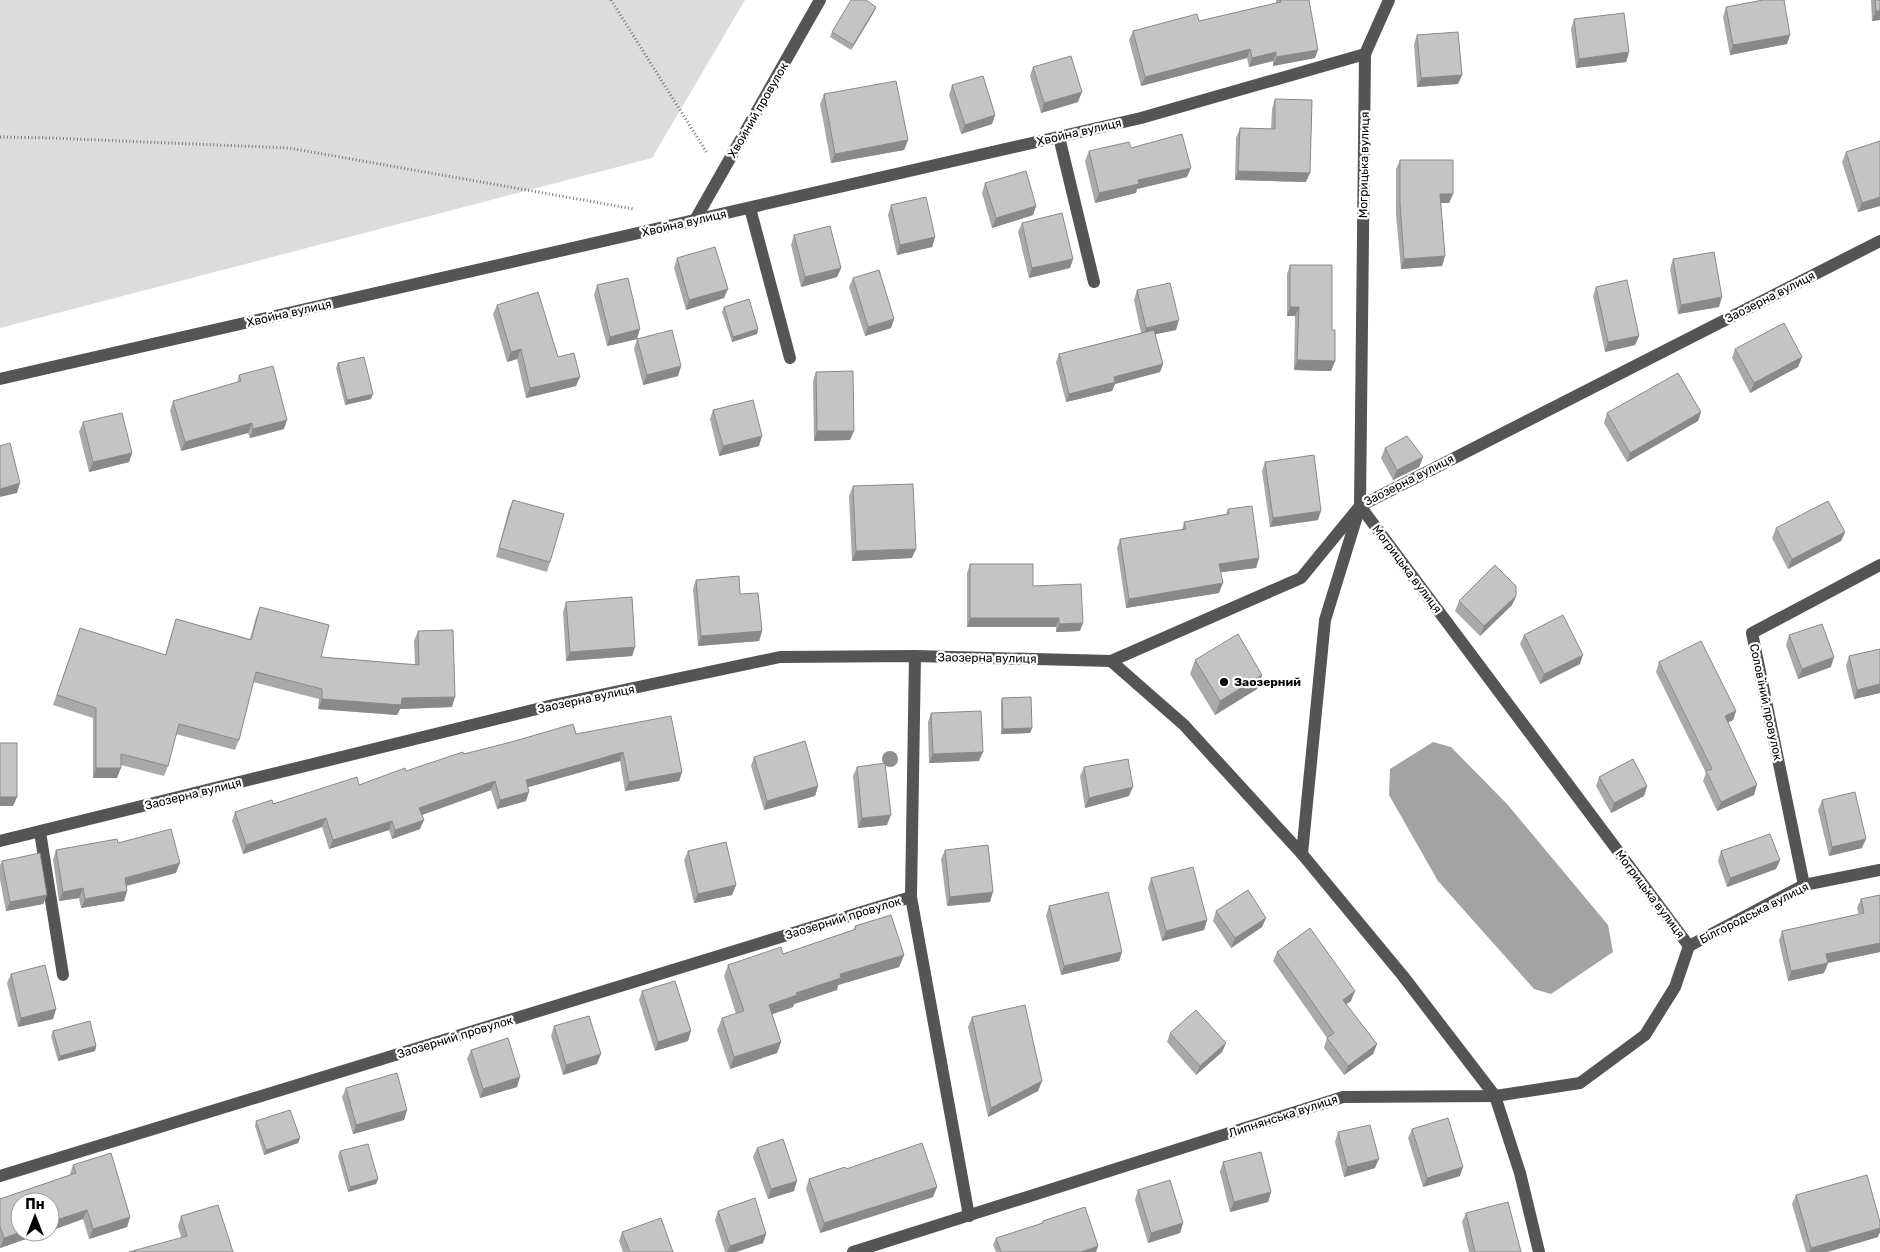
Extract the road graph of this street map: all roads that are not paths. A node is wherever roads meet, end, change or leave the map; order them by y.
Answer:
1 (820, 0) edge
2 (1389, 0) edge
3 (1366, 54) junction
4 (1059, 137) junction
5 (750, 208) junction
6 (695, 220) junction
7 (1880, 240) edge
8 (1094, 282) dead end
9 (790, 358) dead end
10 (0, 379) edge
11 (1360, 506) junction
12 (1880, 564) edge
13 (915, 656) junction
14 (1111, 661) junction
15 (40, 832) junction
16 (0, 840) edge
17 (1302, 854) junction
18 (1880, 870) edge
19 (1804, 885) junction
20 (911, 897) junction
21 (1689, 946) junction
22 (63, 975) dead end
23 (1495, 1096) junction
24 (0, 1176) edge
25 (969, 1216) junction
26 (853, 1252) edge
27 (1539, 1252) edge

1 - 6 street, Хвойний провулок
2 - 3 street, Могрицька вулиця
3 - 4 street, Хвойна вулиця
3 - 11 street, Могрицька вулиця
4 - 5 street, Хвойна вулиця
4 - 8 street
5 - 6 street, Хвойна вулиця
5 - 9 street
6 - 10 street, Хвойна вулиця
7 - 11 street, Заозерна вулиця
11 - 14 street, Заозерна вулиця
11 - 17 street
11 - 21 street, Могрицька вулиця
12 - 19 street, Соловʼїний провулок
13 - 14 street, Заозерна вулиця
13 - 15 street, Заозерна вулиця
13 - 20 street
14 - 17 street
15 - 16 street, Заозерна вулиця
15 - 22 street
17 - 23 street
18 - 19 street, Білгородська вулиця
19 - 21 street, Білгородська вулиця
20 - 24 street, Заозерний провулок
20 - 25 street
21 - 23 street, Липнянська вулиця
23 - 25 street, Липнянська вулиця
23 - 27 street
25 - 26 street, Липнянська вулиця

